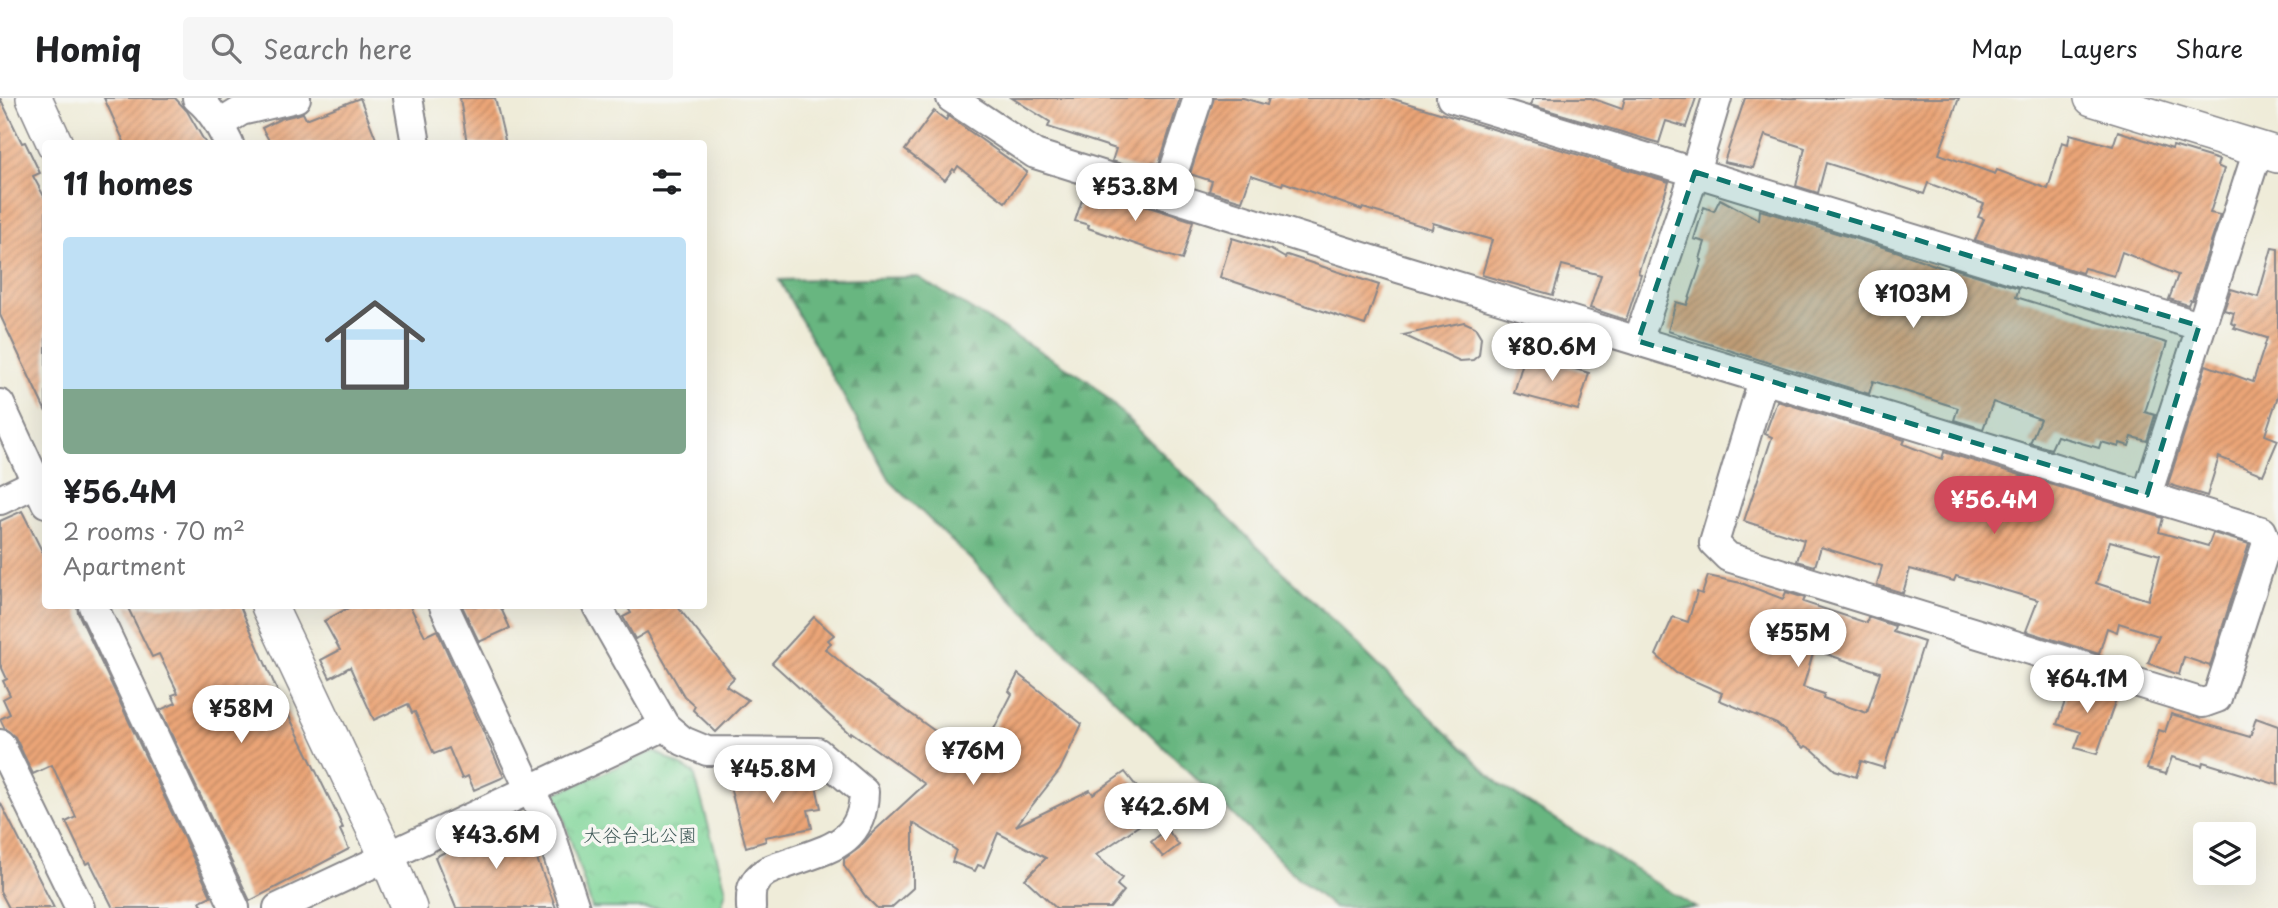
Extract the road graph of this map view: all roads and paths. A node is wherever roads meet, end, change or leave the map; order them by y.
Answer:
1 (34, 98) edge
2 (197, 98) edge
3 (296, 98) edge
4 (408, 98) edge
5 (951, 98) edge
6 (1198, 98) edge
7 (1451, 98) edge
8 (1717, 98) edge
9 (2092, 98) edge
10 (224, 134) edge
11 (53, 140) edge
12 (415, 140) edge
13 (2268, 152) edge
14 (1695, 172) junction
15 (1166, 195) junction
16 (2199, 326) junction
17 (1638, 341) junction
18 (1763, 380) junction
19 (0, 404) edge
20 (42, 488) edge
21 (2147, 495) junction
22 (0, 499) edge
23 (94, 609) edge
24 (270, 609) edge
25 (445, 609) edge
26 (599, 609) edge
27 (665, 726) junction
28 (0, 744) edge
29 (530, 790) junction
30 (387, 856) junction
31 (80, 908) edge
32 (234, 908) edge
33 (278, 908) edge
34 (409, 908) edge
35 (575, 908) edge
36 (751, 908) edge

1 - 11 street
2 - 10 street
3 - 10 street
4 - 12 street
5 - 15 street
6 - 15 street
7 - 14 street
8 - 14 street
9 - 13 street
13 - 16 street
14 - 16 street
14 - 17 street
15 - 17 street
16 - 21 street
17 - 18 street
18 - 21 street
18 - 21 street
19 - 20 street
20 - 22 street
23 - 32 street
24 - 30 street
25 - 29 street
26 - 27 street
27 - 29 street
27 - 36 street
28 - 31 street
29 - 30 street
29 - 35 street
30 - 33 street
30 - 34 street

